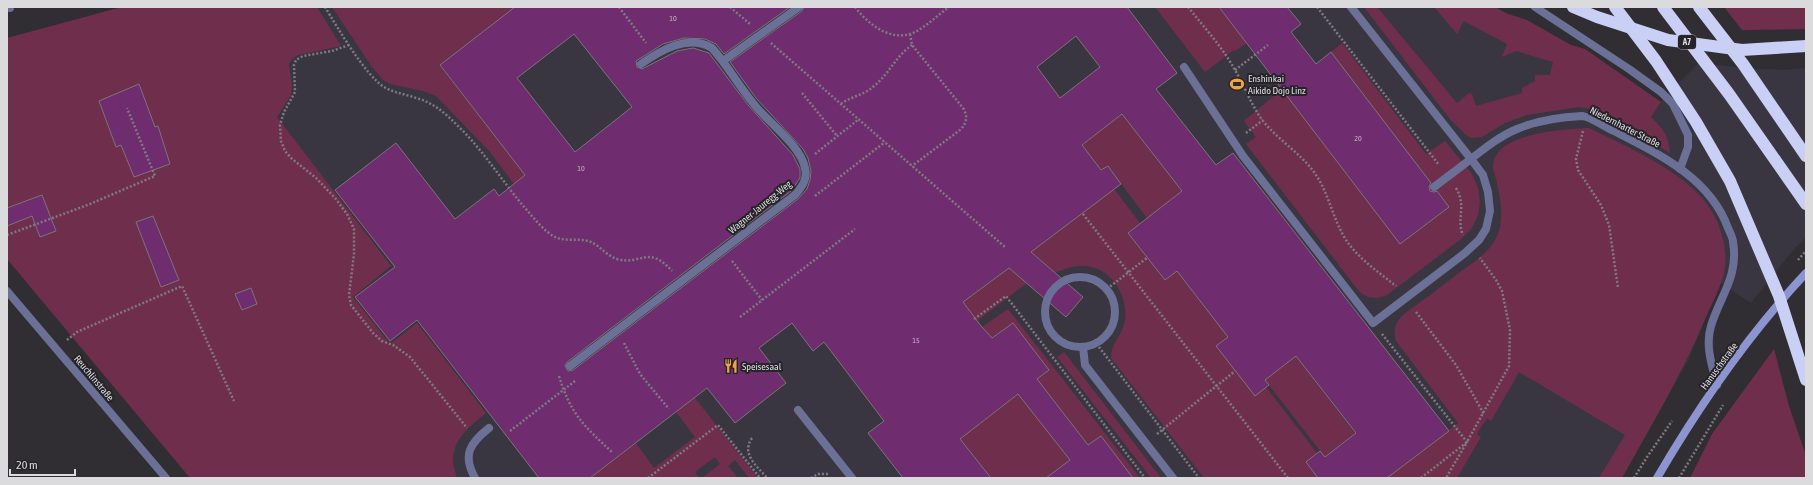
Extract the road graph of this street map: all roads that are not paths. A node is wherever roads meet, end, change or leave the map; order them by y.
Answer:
1 (799, 7) edge
2 (1351, 7) edge
3 (1535, 7) edge
4 (1573, 7) edge
5 (1615, 7) edge
6 (1663, 7) edge
7 (1699, 7) edge
8 (1806, 46) edge
9 (723, 61) junction
10 (641, 64) dead end
11 (1184, 67) dead end
12 (1806, 156) edge
13 (1471, 159) junction
14 (1680, 169) junction
15 (1434, 187) dead end
16 (1806, 204) edge
17 (1806, 273) edge
18 (7, 291) edge
19 (1083, 347) junction
20 (570, 366) dead end
21 (1806, 380) edge
22 (1717, 385) junction
23 (798, 410) dead end
24 (489, 428) dead end
25 (166, 478) edge
26 (475, 478) edge
27 (852, 478) edge
28 (1173, 478) edge
29 (1657, 478) edge

1 - 9 street
2 - 13 street
3 - 14 street
4 - 8 highway, A7
5 - 21 highway, bridge
6 - 16 highway, bridge
7 - 12 highway, bridge
9 - 10 street
9 - 20 street, Wagner-Jauregg-Weg
11 - 13 street
13 - 14 street, Niedernharter Straße
13 - 15 street, Niedernharter Straße
14 - 22 street, Niedernharter Straße
17 - 22 street, Hanuschstraße
18 - 25 street, Reuchlinstraße
19 - 19 street
19 - 28 street
22 - 29 street, Hanuschstraße
23 - 27 street
24 - 26 street

